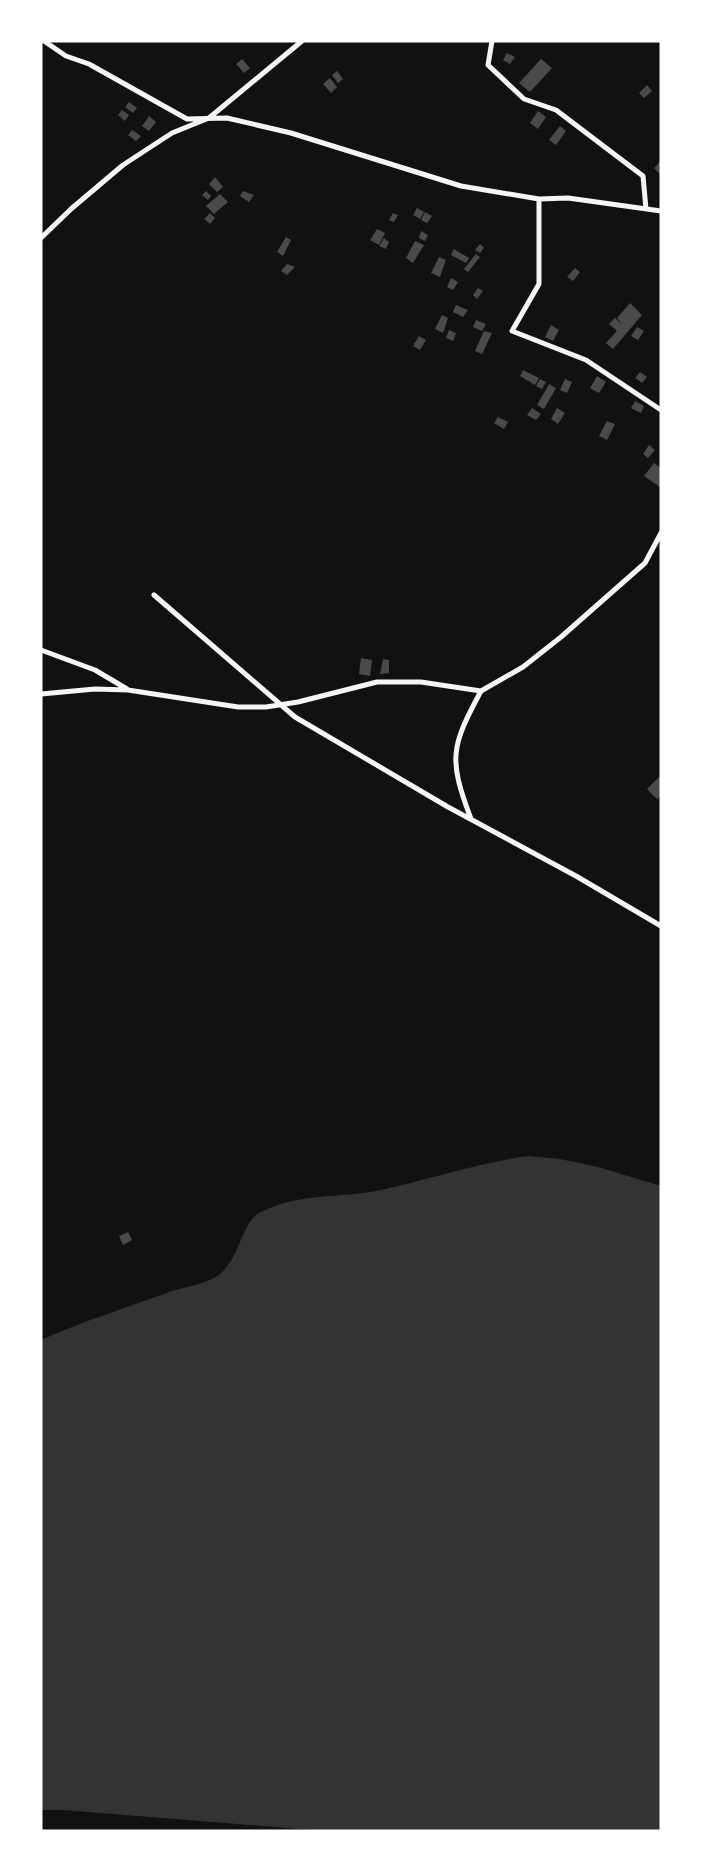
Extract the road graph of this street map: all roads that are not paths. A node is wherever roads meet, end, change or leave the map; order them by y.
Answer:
1 (44, 41) edge
2 (302, 41) edge
3 (492, 41) edge
4 (209, 118) junction
5 (540, 199) junction
6 (646, 210) junction
7 (661, 211) edge
8 (41, 238) edge
9 (661, 410) edge
10 (661, 534) edge
11 (154, 595) dead end
12 (41, 650) edge
13 (128, 690) junction
14 (481, 691) junction
15 (41, 694) edge
16 (280, 705) junction
17 (471, 819) junction
18 (661, 926) edge

1 - 4 street
2 - 4 street
3 - 6 street
4 - 5 street
4 - 8 street
5 - 6 street
5 - 9 street
6 - 7 street
10 - 14 street
11 - 16 street
12 - 13 street
13 - 15 street
13 - 16 street
14 - 16 street
14 - 17 street
16 - 17 street
17 - 18 street

